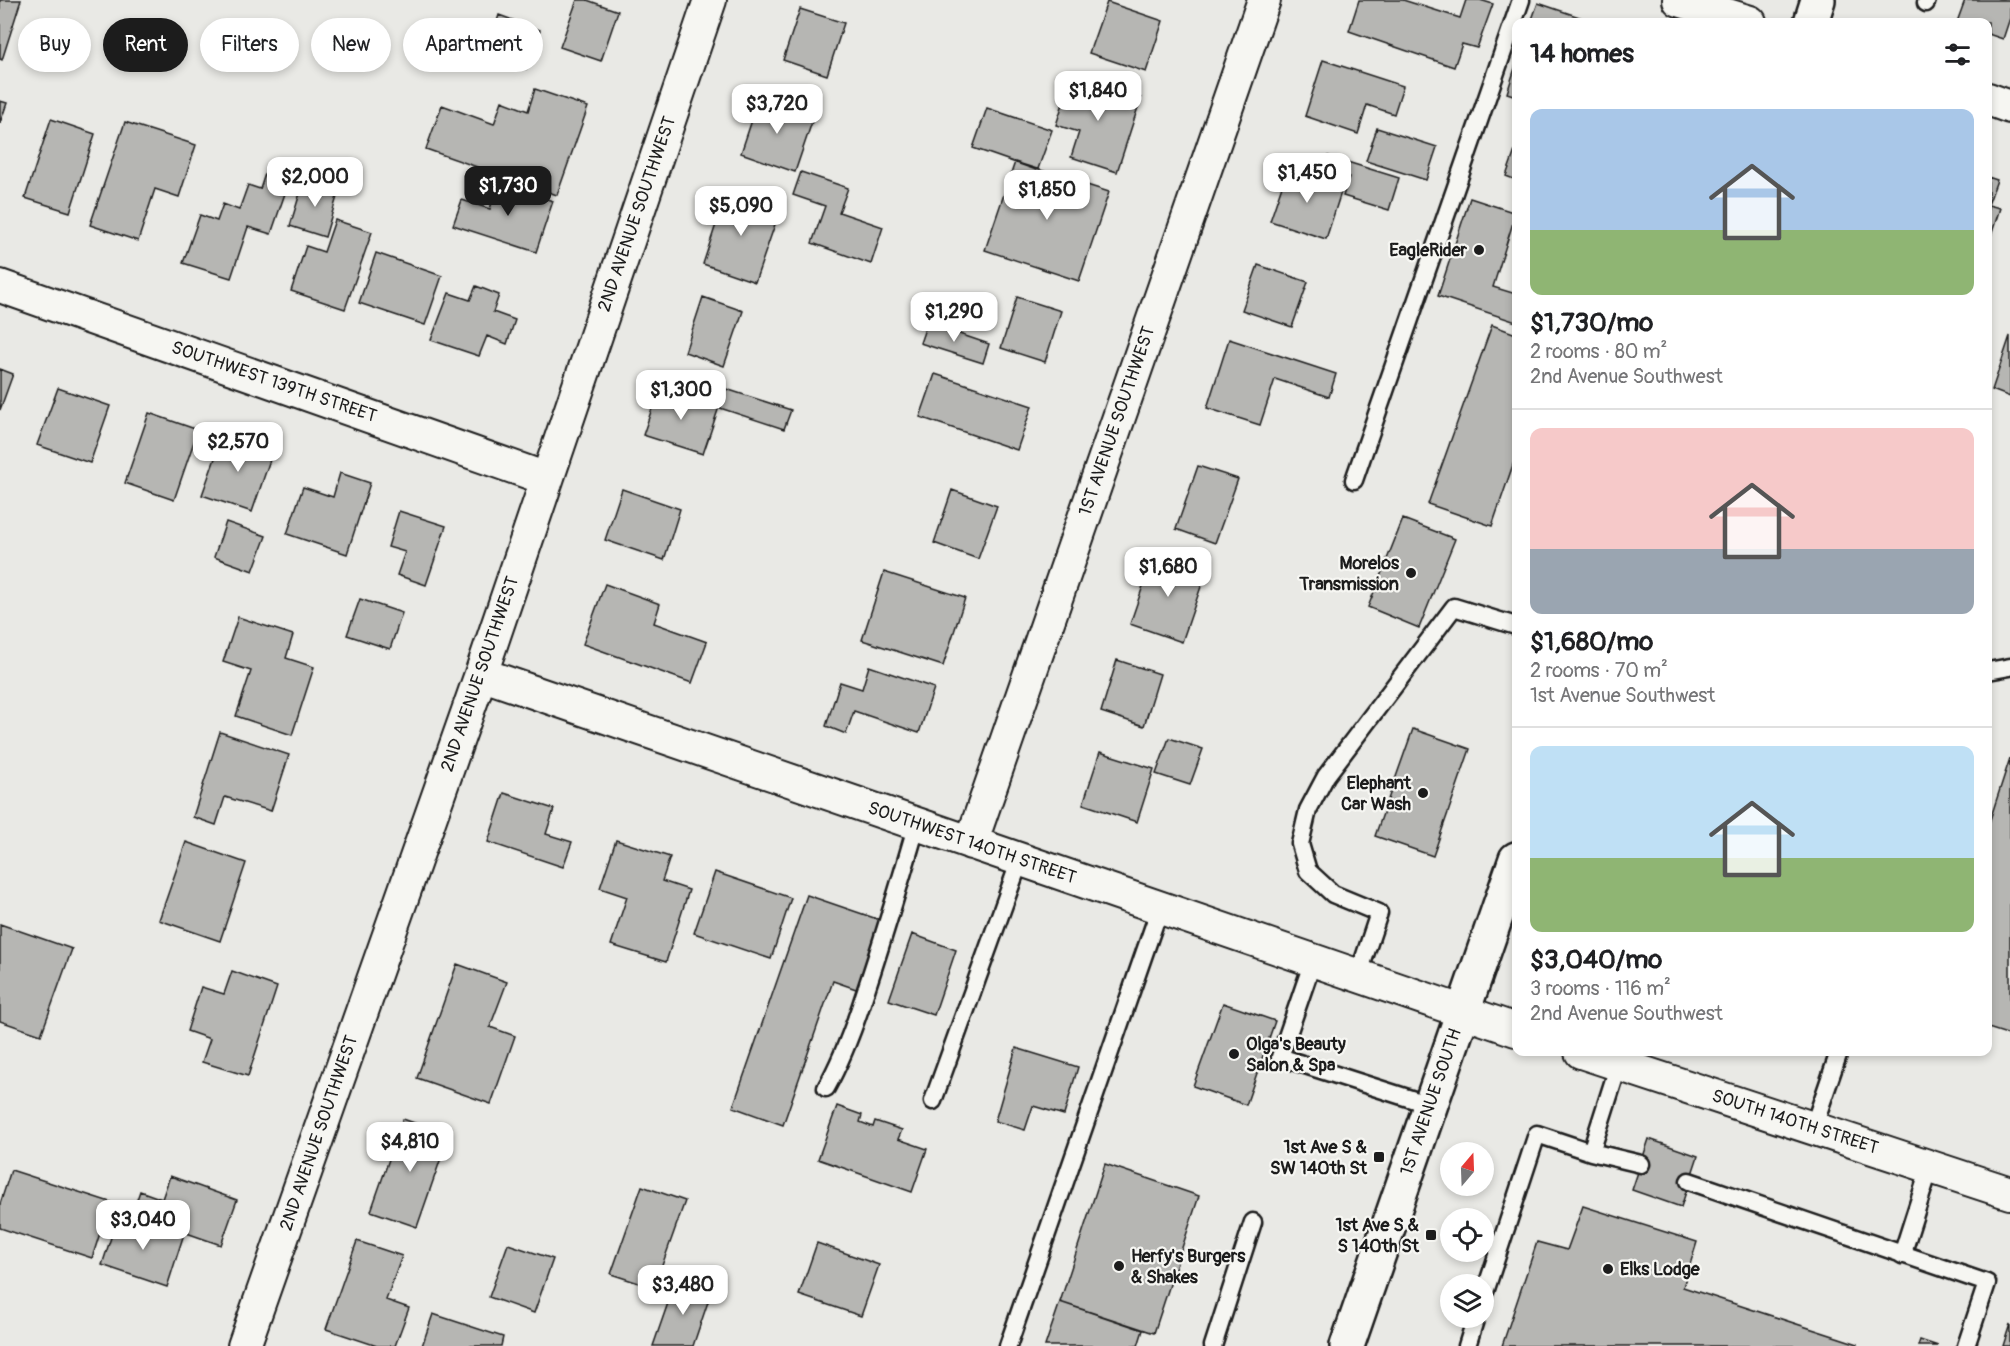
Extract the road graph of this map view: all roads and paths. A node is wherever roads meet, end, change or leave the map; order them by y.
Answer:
1 (710, 0) edge
2 (1264, 0) edge
3 (1521, 0) edge
4 (1818, 0) edge
5 (1690, 2) edge
6 (1515, 18) edge
7 (1738, 18) edge
8 (1811, 18) edge
9 (1512, 26) edge
10 (1992, 100) edge
11 (2010, 107) edge
12 (0, 286) edge
13 (548, 479) junction
14 (1354, 480) dead end
15 (1512, 625) edge
16 (2010, 667) edge
17 (1992, 670) edge
18 (481, 674) junction
19 (917, 824) junction
20 (970, 843) junction
21 (1020, 860) junction
22 (1512, 871) edge
23 (1160, 908) junction
24 (1313, 961) junction
25 (1358, 976) junction
26 (1463, 1012) junction
27 (1512, 1029) edge
28 (1594, 1056) edge
29 (1838, 1056) edge
30 (1619, 1064) junction
31 (826, 1088) dead end
32 (933, 1101) dead end
33 (1430, 1104) junction
34 (1813, 1128) junction
35 (1591, 1152) junction
36 (1641, 1164) dead end
37 (1930, 1167) junction
38 (1689, 1181) dead end
39 (2010, 1193) edge
40 (1253, 1222) dead end
41 (1902, 1255) junction
42 (1491, 1274) edge
43 (1473, 1328) edge
44 (244, 1346) edge
45 (1008, 1346) edge
46 (1213, 1346) edge
47 (1347, 1346) edge
48 (1467, 1346) edge
49 (1966, 1346) edge

1 - 13 street, 2ND AVENUE SOUTHWEST
2 - 20 street, 1ST AVENUE SOUTHWEST
3 - 6 lane
4 - 8 main road
5 - 7 street
9 - 14 lane
10 - 11 street
12 - 13 street, SOUTHWEST 139TH STREET
13 - 18 street, 2ND AVENUE SOUTHWEST
15 - 25 lane
16 - 17 lane
18 - 19 street, SOUTHWEST 140TH STREET
18 - 44 street, 2ND AVENUE SOUTHWEST
19 - 20 street, SOUTHWEST 140TH STREET
19 - 31 lane
20 - 21 street, SOUTHWEST 140TH STREET
21 - 23 street, SOUTHWEST 140TH STREET
21 - 32 lane
22 - 26 main road, 1ST AVENUE SOUTH
23 - 24 street, SOUTHWEST 140TH STREET
23 - 45 lane
24 - 25 street, SOUTHWEST 140TH STREET
24 - 33 lane
25 - 26 street, SOUTHWEST 140TH STREET
26 - 27 street
26 - 33 main road, 1ST AVENUE SOUTH
28 - 30 street, SOUTH 140TH STREET
29 - 34 lane
30 - 34 street, SOUTH 140TH STREET
30 - 35 lane
33 - 47 main road, 1ST AVENUE SOUTH
34 - 37 street, SOUTH 140TH STREET
35 - 36 lane
35 - 42 lane
37 - 39 street, SOUTH 140TH STREET
37 - 41 lane
38 - 41 lane
40 - 46 lane
41 - 49 lane
43 - 48 lane

